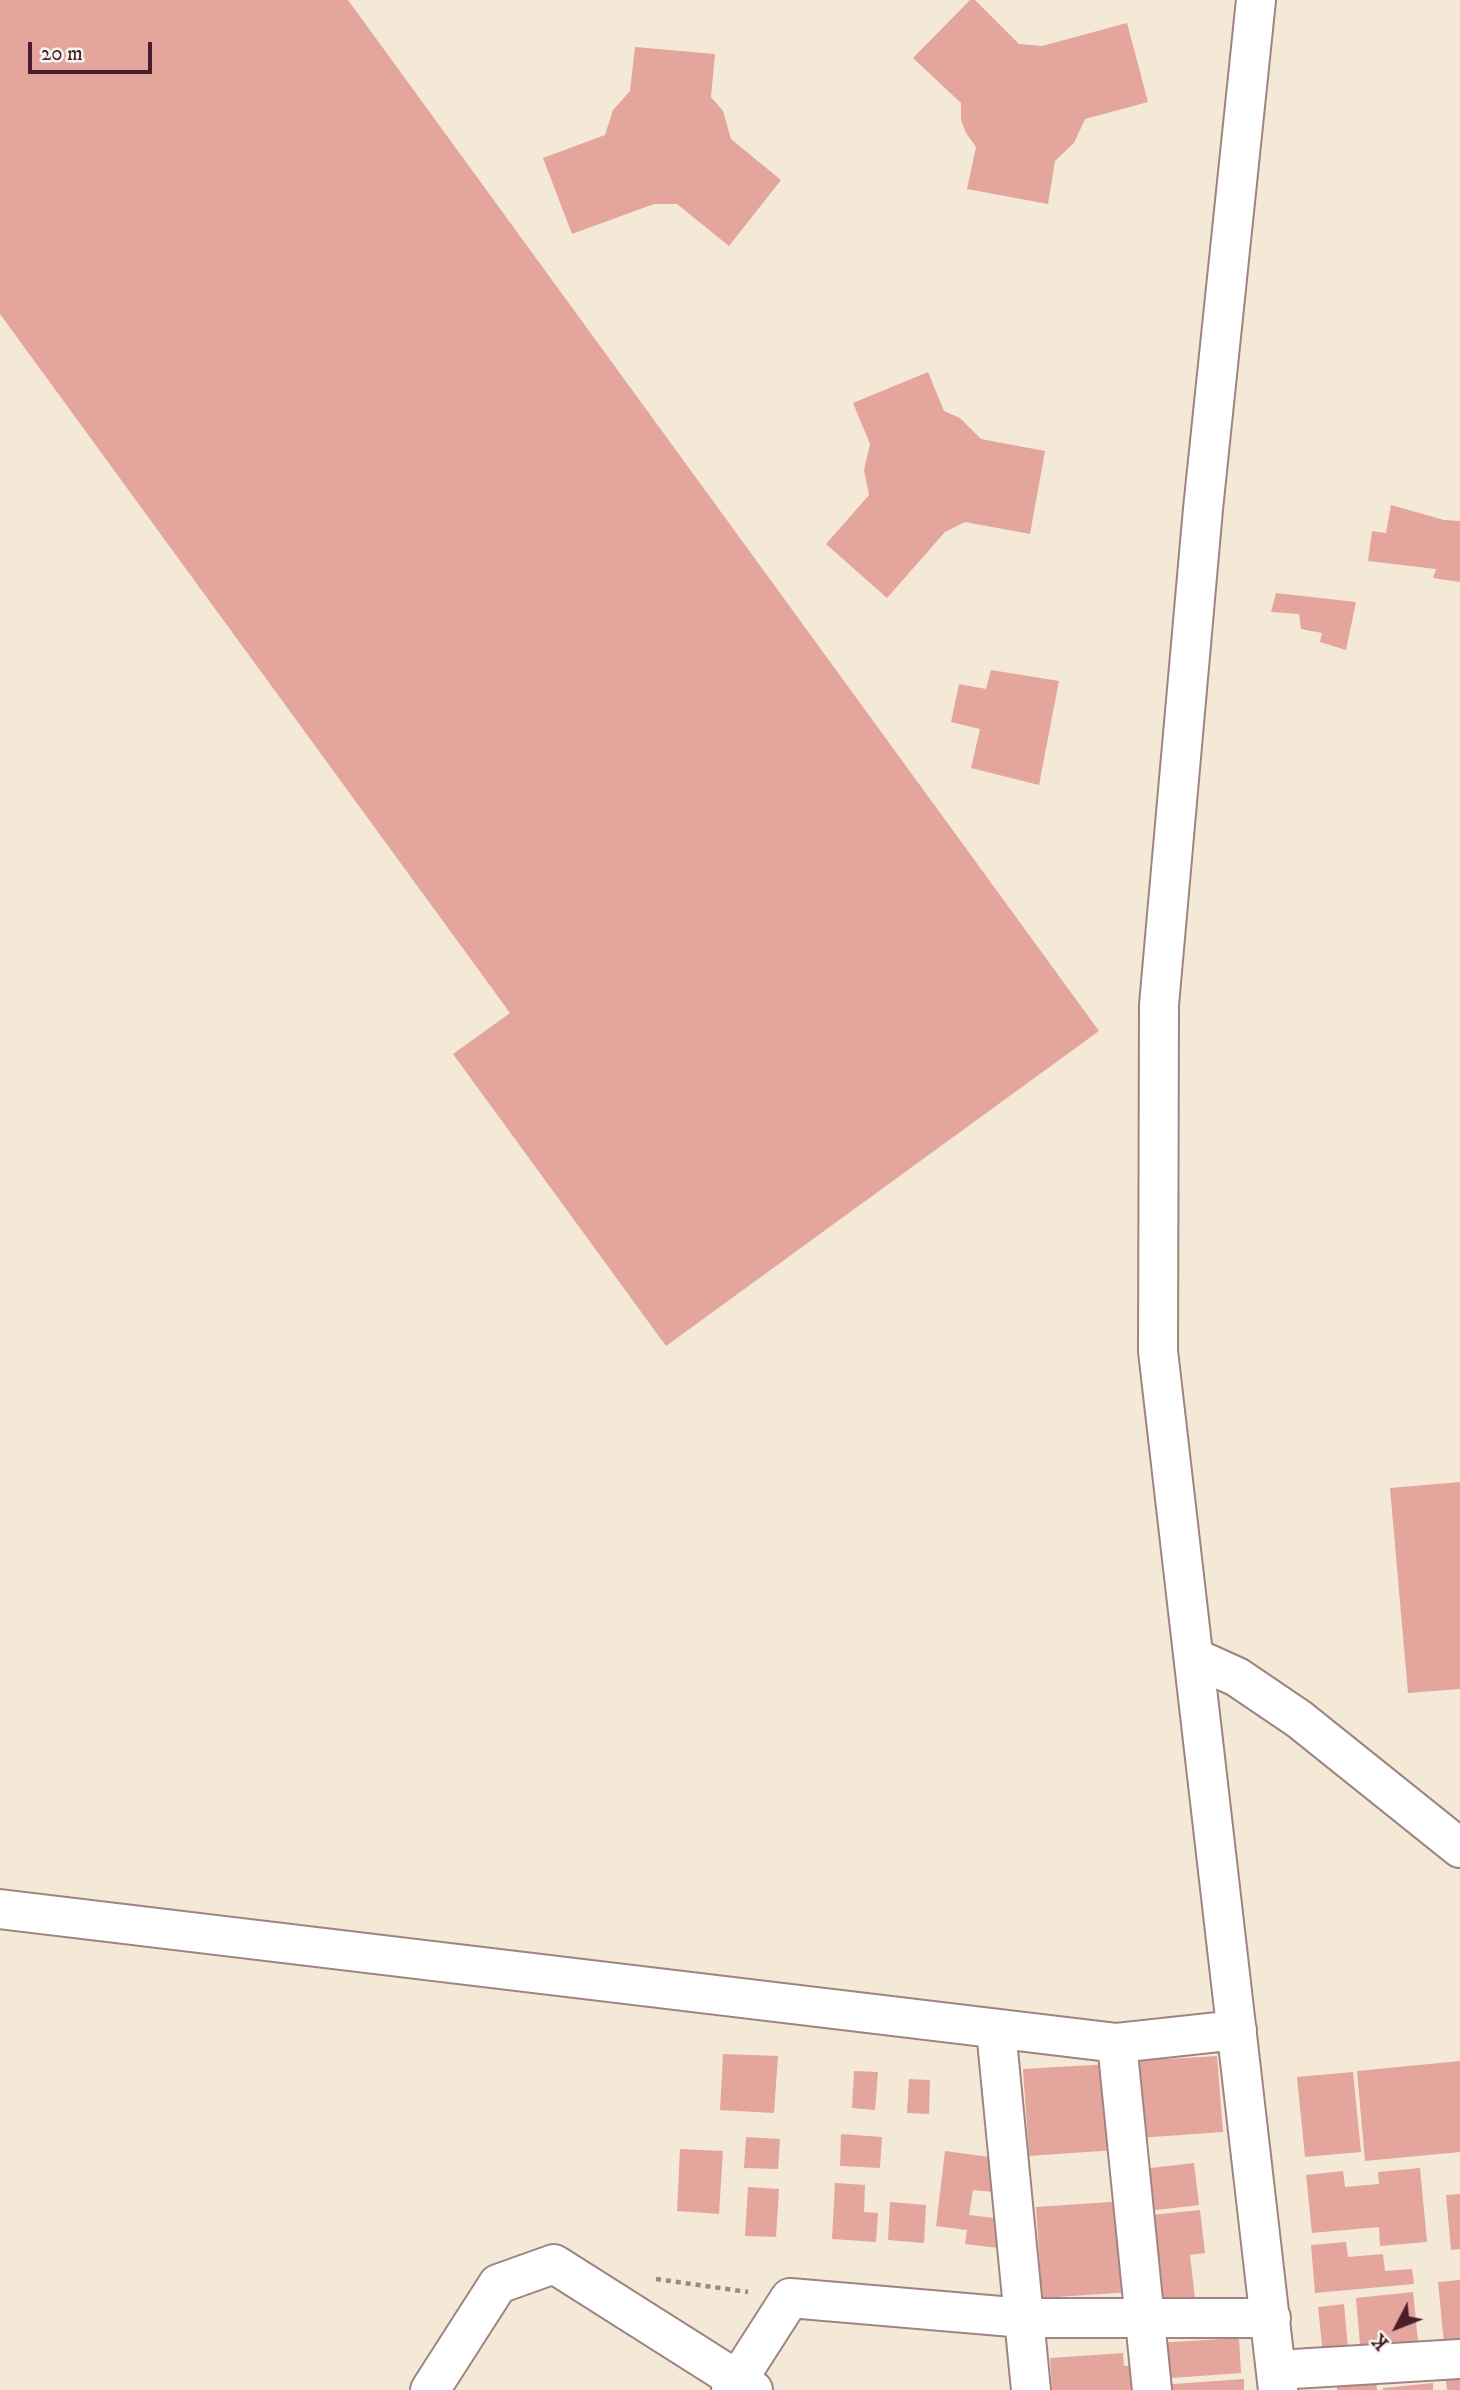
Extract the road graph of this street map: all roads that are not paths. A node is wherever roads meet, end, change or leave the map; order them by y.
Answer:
1 (1256, 0) edge
2 (1195, 1658) junction
3 (1460, 1848) edge
4 (0, 1909) edge
5 (996, 2030) junction
6 (1237, 2030) junction
7 (1117, 2043) junction
8 (1024, 2318) junction
9 (1144, 2318) junction
10 (1271, 2318) junction
11 (1460, 2359) edge
12 (1278, 2380) edge
13 (741, 2387) edge
14 (430, 2390) edge
15 (1031, 2390) edge
16 (1152, 2390) edge

1 - 2 street
2 - 3 street
2 - 6 street
4 - 5 street
5 - 7 street
5 - 8 street
6 - 7 street
6 - 10 street
7 - 9 street
8 - 9 street
8 - 13 street
8 - 15 street
9 - 10 street
9 - 16 street
10 - 12 street
11 - 12 street
13 - 14 street

